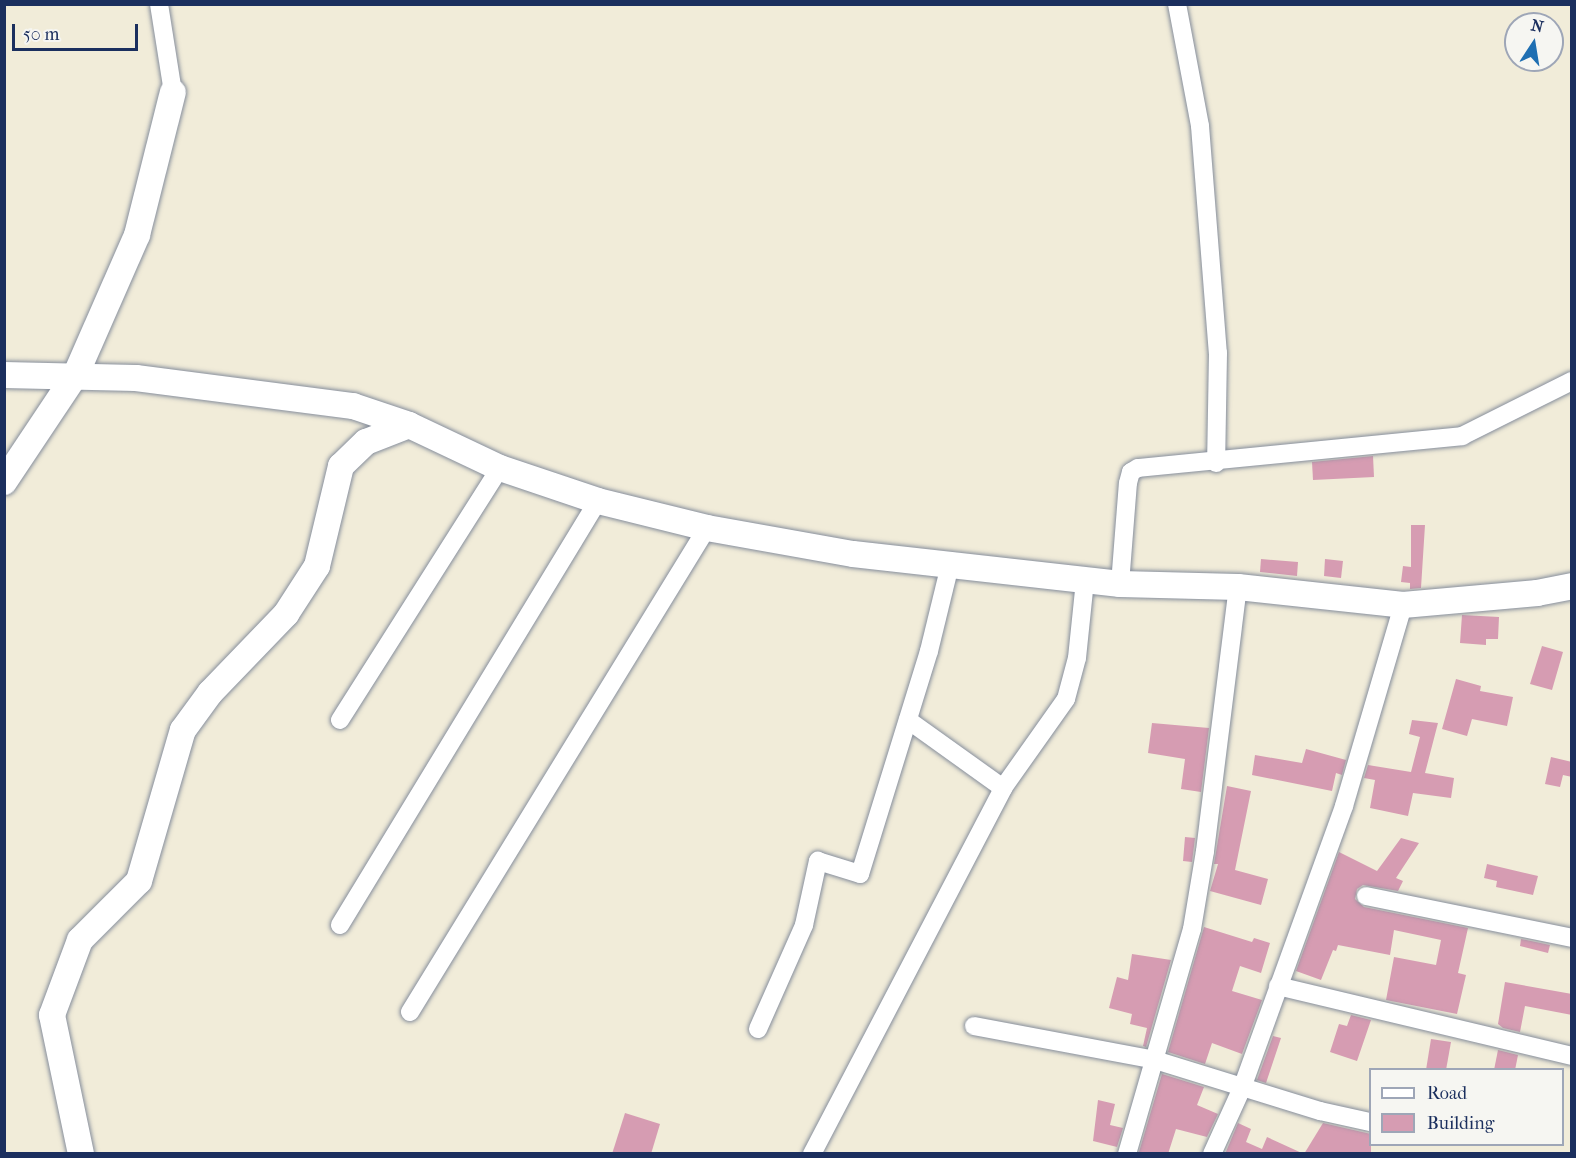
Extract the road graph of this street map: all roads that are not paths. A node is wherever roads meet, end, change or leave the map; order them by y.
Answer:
1 (159, 4) edge
2 (1177, 4) edge
3 (173, 93) joint
4 (76, 374) junction
5 (4, 375) edge
6 (1572, 381) edge
7 (409, 424) junction
8 (1216, 463) junction
9 (500, 468) junction
10 (4, 482) edge
11 (598, 501) junction
12 (706, 528) junction
13 (950, 565) junction
14 (1085, 580) junction
15 (1120, 584) junction
16 (1572, 586) edge
17 (1238, 587) junction
18 (1403, 604) junction
19 (340, 720) dead end
20 (908, 720) junction
21 (1003, 788) junction
22 (1366, 896) dead end
23 (340, 925) dead end
24 (1572, 938) edge
25 (1278, 986) junction
26 (410, 1012) dead end
27 (974, 1026) dead end
28 (758, 1029) dead end
29 (1572, 1056) edge
30 (1155, 1060) junction
31 (1242, 1088) junction
32 (1369, 1121) edge
33 (81, 1154) edge
34 (812, 1154) edge
35 (1128, 1154) edge
36 (1212, 1154) edge

1 - 3 street
2 - 8 street
3 - 4 street
4 - 5 street
4 - 7 street
4 - 10 street
6 - 8 street
7 - 9 street
7 - 33 street
8 - 15 street
9 - 11 street
9 - 19 street
11 - 12 street
11 - 23 street
12 - 13 street
12 - 26 street
13 - 14 street
13 - 20 street
14 - 15 street
14 - 21 street
15 - 17 street
16 - 18 street
17 - 18 street
17 - 30 street
18 - 25 street
20 - 21 street
20 - 28 street
21 - 34 street
22 - 24 street
25 - 29 street
25 - 31 street
27 - 30 street
30 - 31 street
30 - 35 street
31 - 32 street
31 - 36 street

